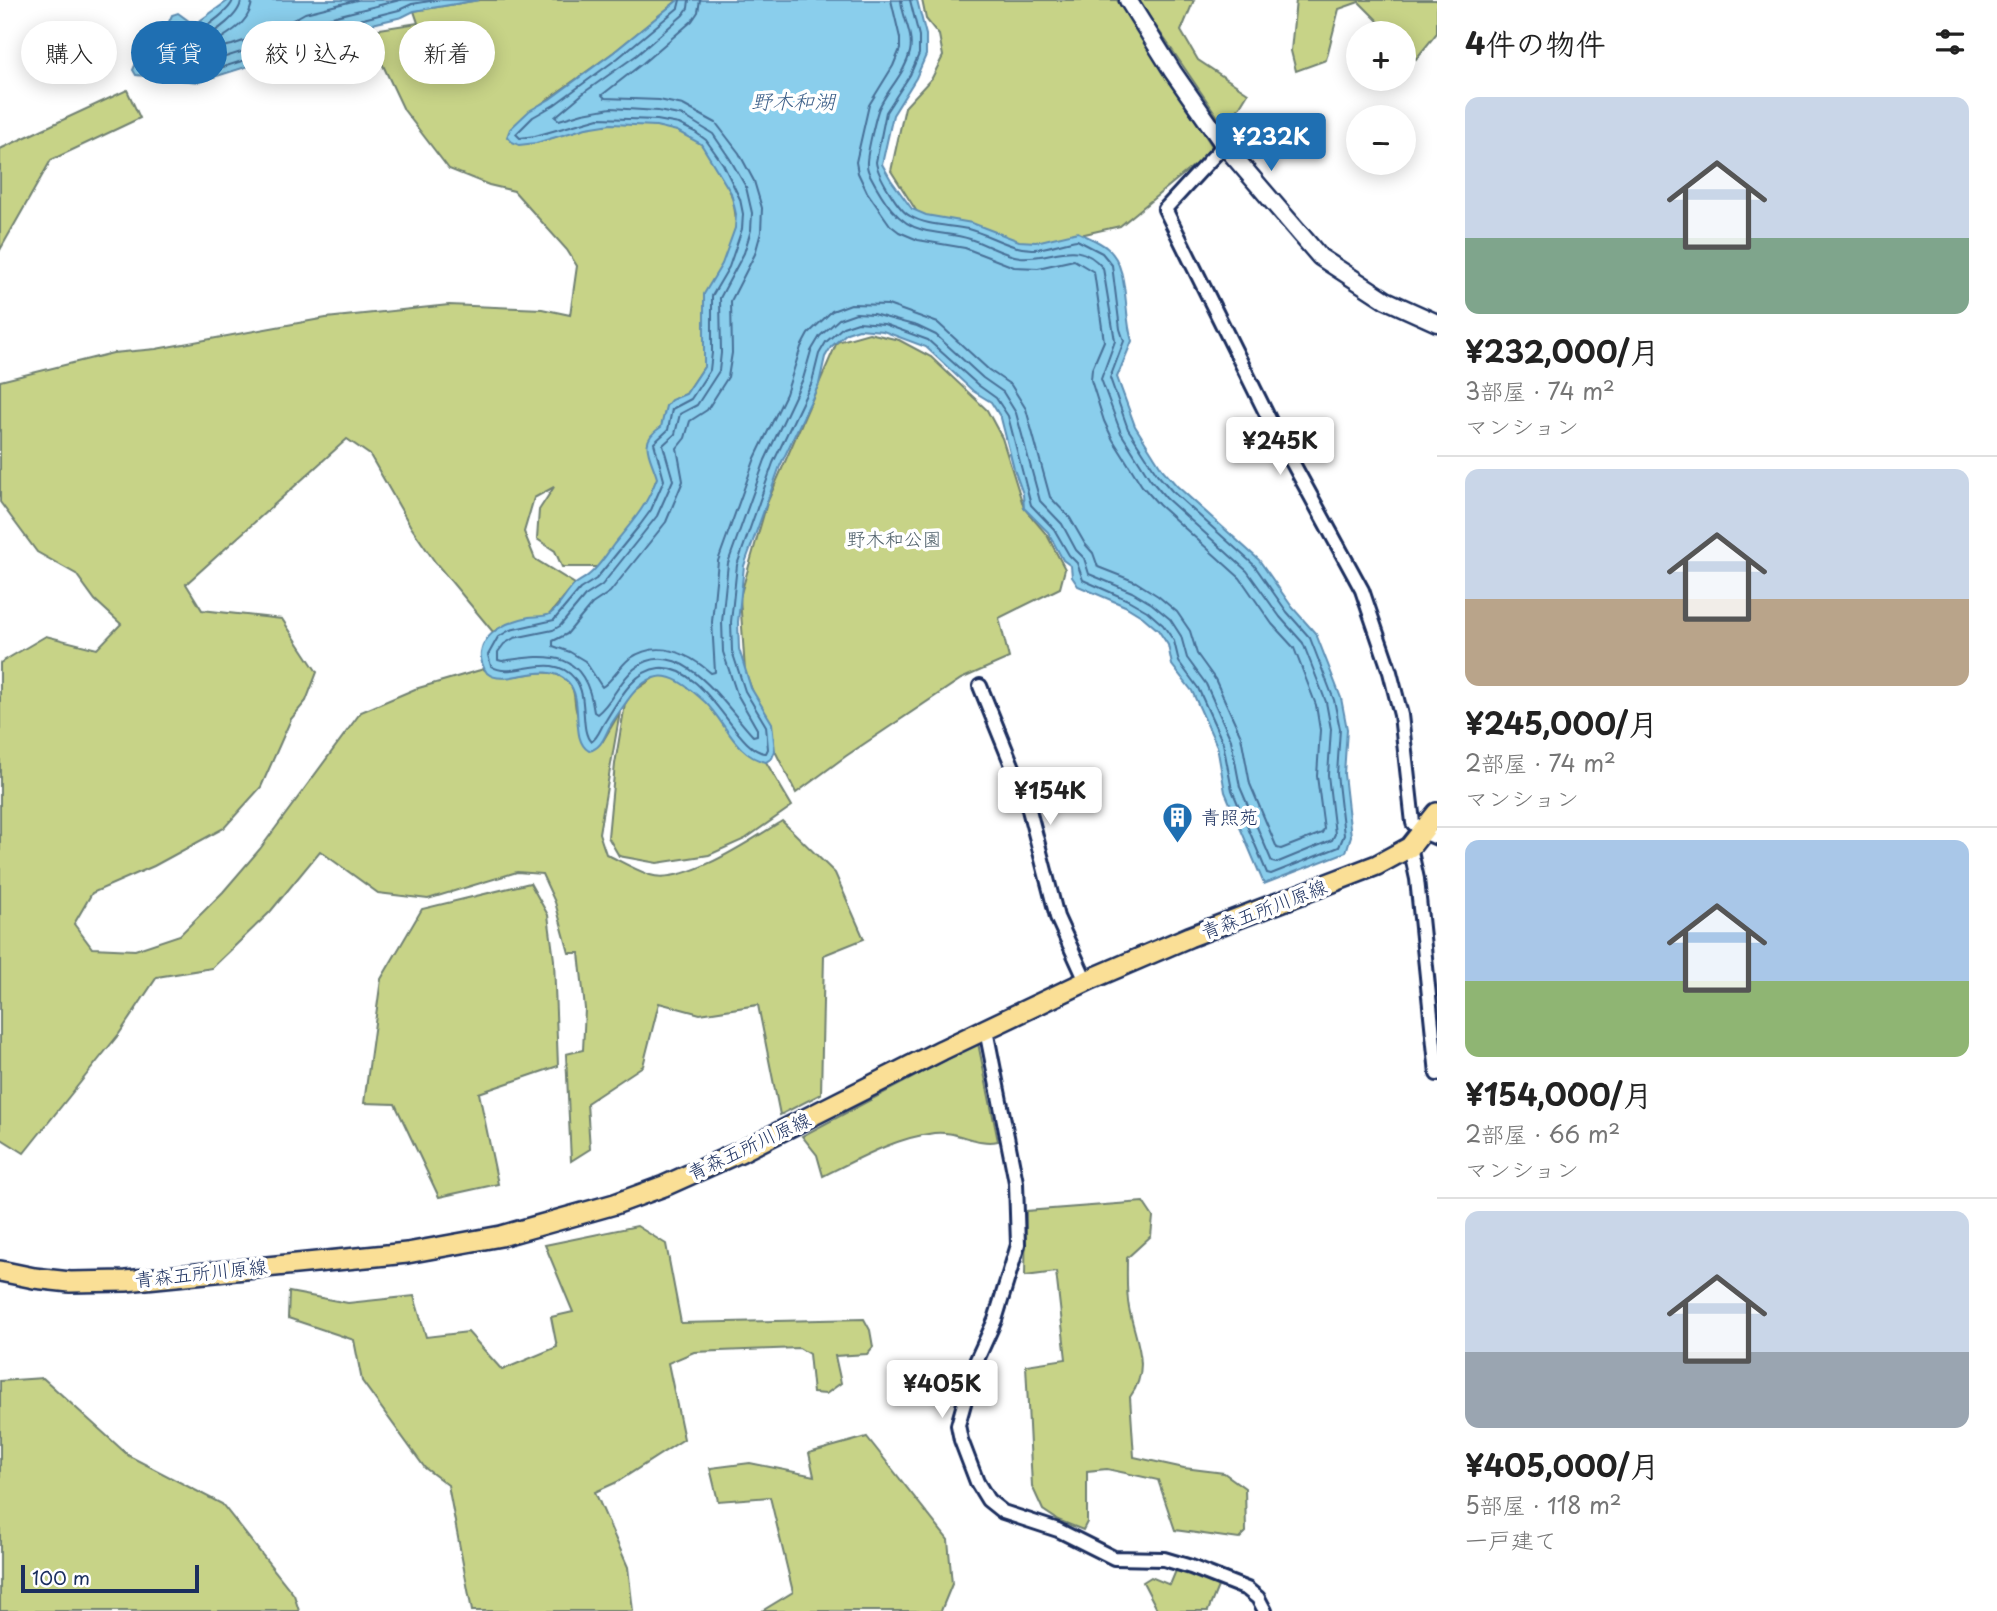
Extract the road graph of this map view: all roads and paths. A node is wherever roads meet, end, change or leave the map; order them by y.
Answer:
1 (1128, 0) edge
2 (1224, 145) junction
3 (1437, 323) edge
4 (980, 686) dead end
5 (1437, 813) edge
6 (1430, 835) edge
7 (1409, 847) junction
8 (1086, 981) junction
9 (986, 1030) junction
10 (1437, 1074) edge
11 (0, 1271) edge
12 (1265, 1611) edge

1 - 2 street
2 - 3 street
2 - 6 street
4 - 8 street
5 - 6 main road, 青森五所川原線
6 - 7 main road, 青森五所川原線
7 - 8 main road, 青森五所川原線
7 - 10 street
8 - 9 main road, 青森五所川原線
9 - 11 main road, 青森五所川原線
9 - 12 street

